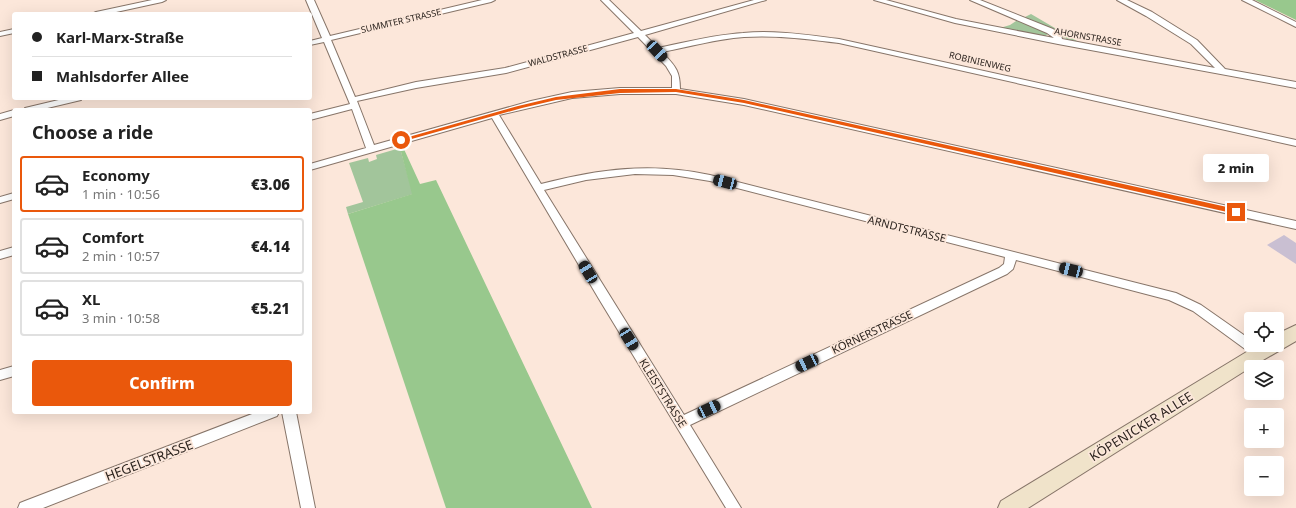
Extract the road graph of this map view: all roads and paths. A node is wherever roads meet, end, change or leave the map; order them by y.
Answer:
1 (162, 0) edge
2 (310, 0) edge
3 (491, 0) edge
4 (605, 0) edge
5 (762, 0) edge
6 (878, 0) edge
7 (974, 0) edge
8 (1121, 0) edge
9 (1246, 0) edge
10 (105, 12) edge
11 (1296, 25) edge
12 (12, 31) edge
13 (0, 34) edge
14 (640, 34) junction
15 (327, 39) junction
16 (1058, 42) junction
17 (312, 43) edge
18 (657, 51) junction
19 (1222, 72) junction
20 (1296, 85) edge
21 (676, 91) junction
22 (70, 100) edge
23 (353, 103) junction
24 (36, 108) edge
25 (12, 114) edge
26 (494, 114) junction
27 (312, 116) edge
28 (0, 117) edge
29 (1296, 142) edge
30 (371, 149) junction
31 (312, 166) edge
32 (538, 188) junction
33 (12, 197) edge
34 (0, 200) edge
35 (1296, 225) edge
36 (12, 252) edge
37 (0, 255) edge
38 (1011, 255) junction
39 (1244, 336) edge
40 (1262, 352) edge
41 (12, 372) edge
42 (0, 376) edge
43 (267, 414) edge
44 (289, 414) edge
45 (681, 423) junction
46 (25, 508) edge
47 (308, 508) edge
48 (734, 508) edge
49 (1009, 508) edge

1 - 10 street
2 - 15 street
3 - 15 street, SUMMTER STRASSE
4 - 14 street
5 - 14 street, WALDSTRASSE
6 - 16 street, AHORNSTRASSE
7 - 16 street
8 - 19 street
9 - 11 street
12 - 13 street
14 - 18 street
14 - 23 street, WALDSTRASSE
15 - 17 street, SUMMTER STRASSE
15 - 23 street
16 - 19 street, AHORNSTRASSE
18 - 21 street
18 - 29 street, ROBINIENWEG
19 - 20 street, AHORNSTRASSE
21 - 26 street
21 - 35 street
22 - 24 street
23 - 27 street, WALDSTRASSE
23 - 30 street
25 - 28 street
26 - 30 street
26 - 32 street, KLEISTSTRASSE
30 - 31 street
32 - 38 street, ARNDTSTRASSE
32 - 45 street, KLEISTSTRASSE
33 - 34 street
36 - 37 street
38 - 39 street, ARNDTSTRASSE
38 - 45 street, KÖRNERSTRASSE
40 - 49 street, KÖPENICKER ALLEE
41 - 42 street
43 - 46 street, HEGELSTRASSE
44 - 47 street
45 - 48 street, KLEISTSTRASSE

